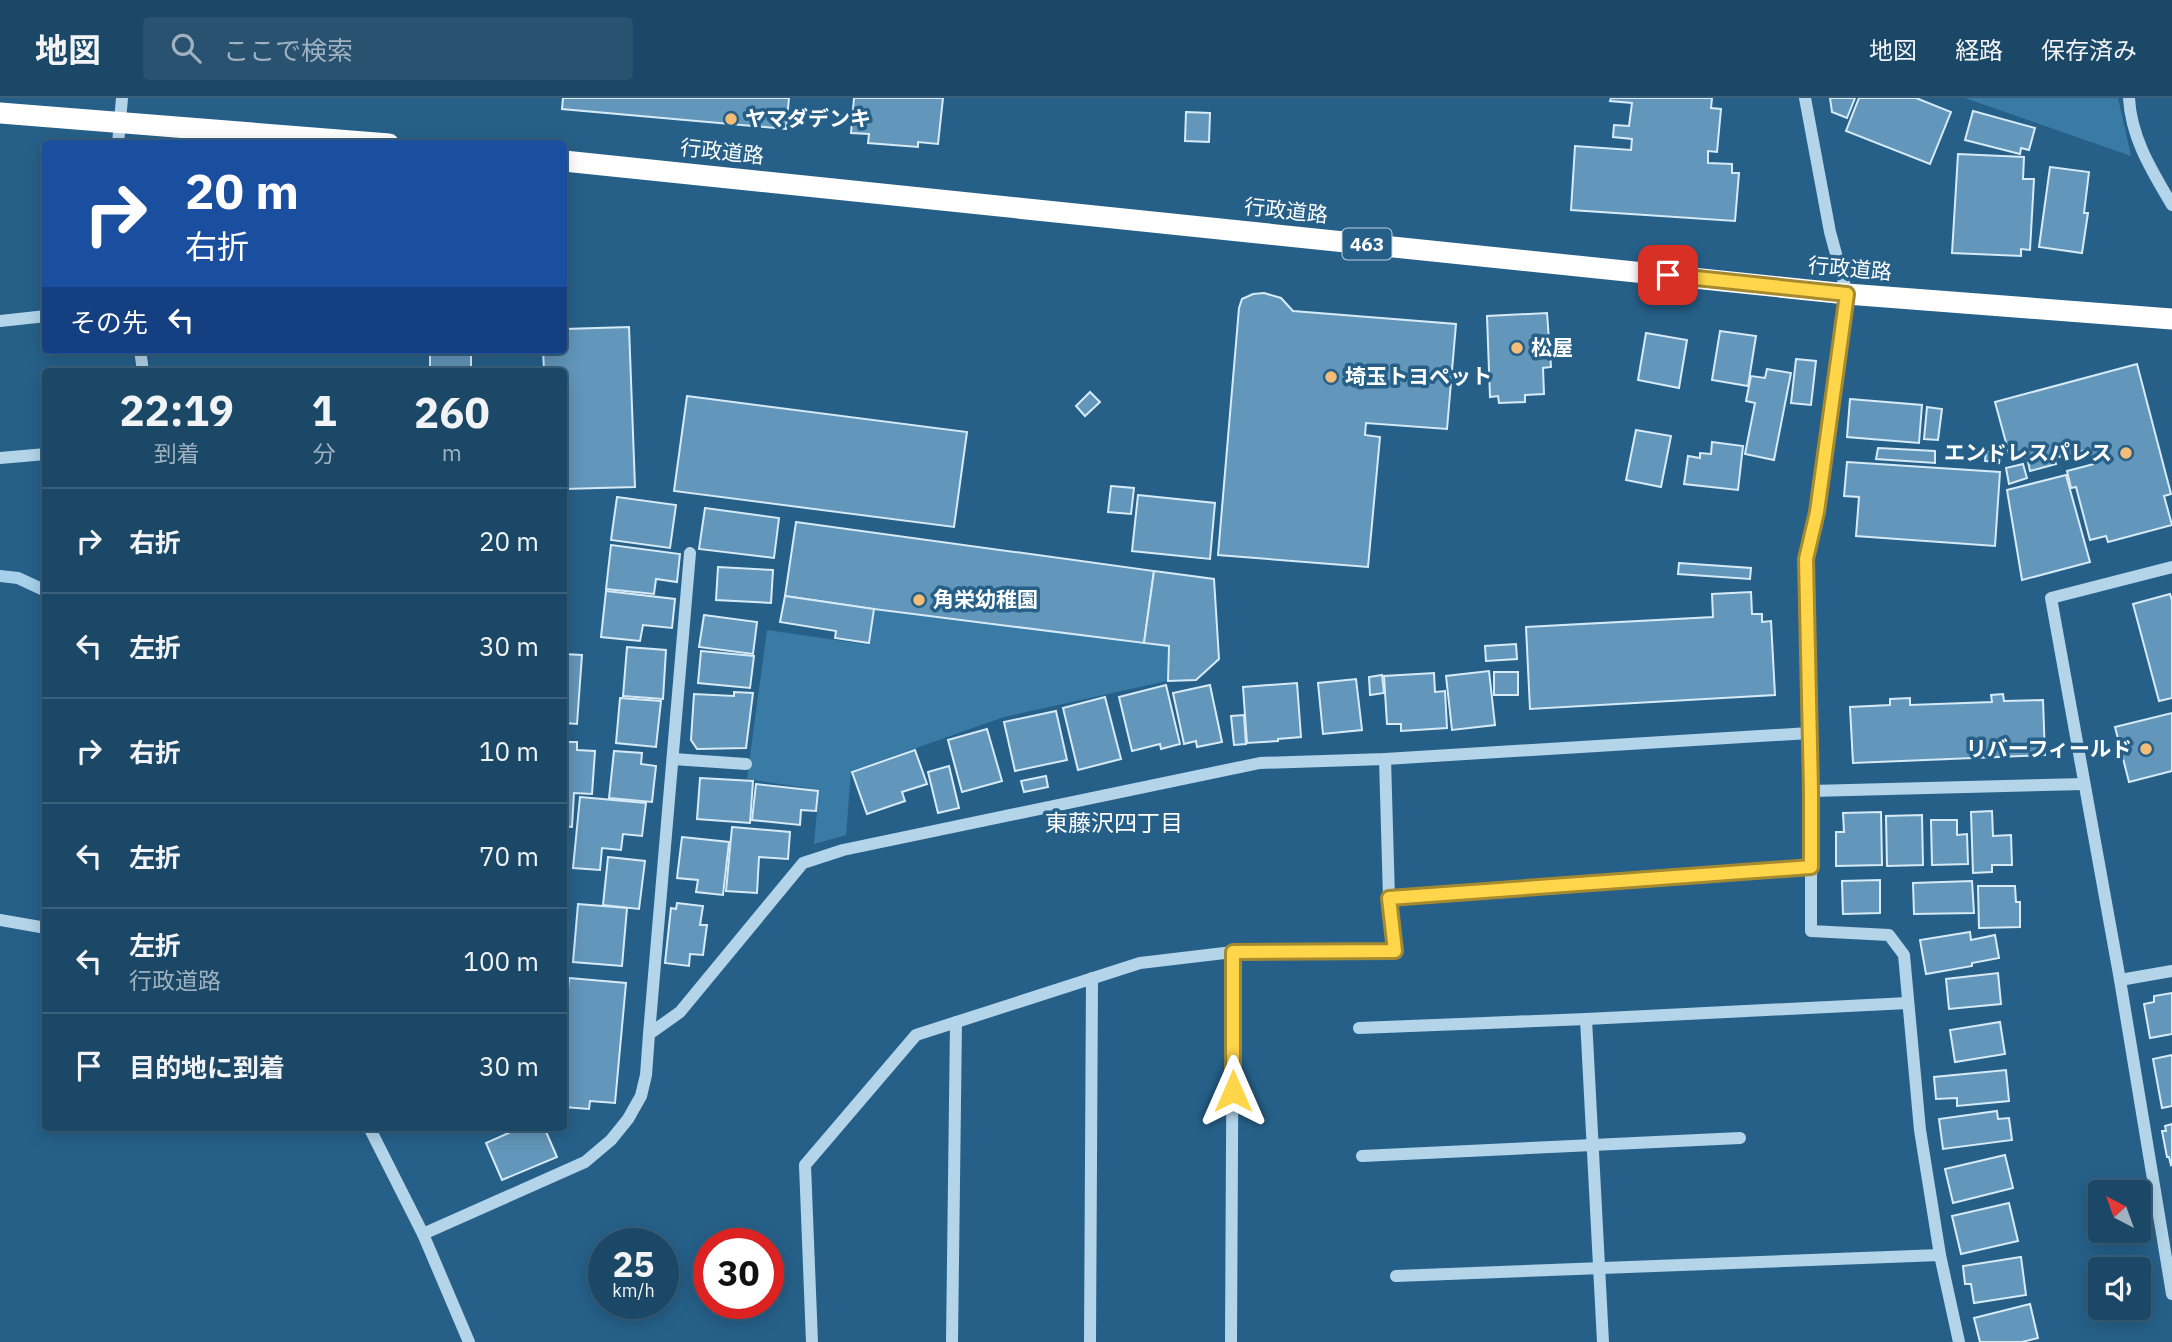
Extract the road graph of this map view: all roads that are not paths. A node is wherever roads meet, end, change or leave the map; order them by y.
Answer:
1 (122, 98) edge
2 (1805, 98) edge
3 (2129, 98) edge
4 (0, 113) edge
5 (119, 133) edge
6 (291, 140) edge
7 (567, 161) edge
8 (2172, 205) edge
9 (1847, 294) junction
10 (42, 316) edge
11 (2172, 320) edge
12 (0, 321) edge
13 (42, 454) edge
14 (0, 458) edge
15 (690, 553) dead end
16 (2172, 567) edge
17 (1809, 733) junction
18 (1385, 759) junction
19 (673, 760) junction
20 (746, 764) dead end
21 (2084, 784) junction
22 (1811, 791) junction
23 (1811, 867) junction
24 (1389, 898) junction
25 (0, 920) edge
26 (42, 927) edge
27 (1233, 952) junction
28 (2172, 971) edge
29 (1092, 978) junction
30 (2120, 980) junction
31 (1908, 1003) junction
32 (1586, 1019) junction
33 (956, 1022) junction
34 (1359, 1028) dead end
35 (649, 1034) junction
36 (371, 1131) edge
37 (1740, 1138) dead end
38 (1593, 1145) junction
39 (1362, 1156) dead end
40 (2166, 1214) edge
41 (423, 1234) junction
42 (1940, 1255) junction
43 (1600, 1268) junction
44 (1396, 1276) dead end
45 (2172, 1294) edge
46 (469, 1342) edge
47 (812, 1342) edge
48 (952, 1342) edge
49 (1090, 1342) edge
50 (1231, 1342) edge
51 (1603, 1342) edge
52 (1959, 1342) edge

1 - 5 street
2 - 9 street
3 - 8 street
4 - 5 highway
5 - 6 highway
7 - 9 highway, 行政道路 / 463
9 - 11 highway, 行政道路 / 463
9 - 17 street
10 - 12 street
13 - 14 street
15 - 19 street
16 - 21 street
17 - 18 street
17 - 22 street
18 - 24 street
18 - 35 street
19 - 20 street
19 - 35 street
21 - 22 street
21 - 30 street
22 - 23 street
23 - 24 street
23 - 31 street
24 - 27 street
25 - 26 street
27 - 29 street
27 - 50 street
28 - 30 street
29 - 33 street
29 - 49 street
30 - 40 street
31 - 32 street
31 - 42 street
32 - 34 street
32 - 38 street
33 - 47 street
33 - 48 street
35 - 41 street
36 - 41 street
37 - 38 street
38 - 39 street
38 - 43 street
40 - 45 street
41 - 46 street
42 - 43 street
42 - 52 street
43 - 44 street
43 - 51 street

